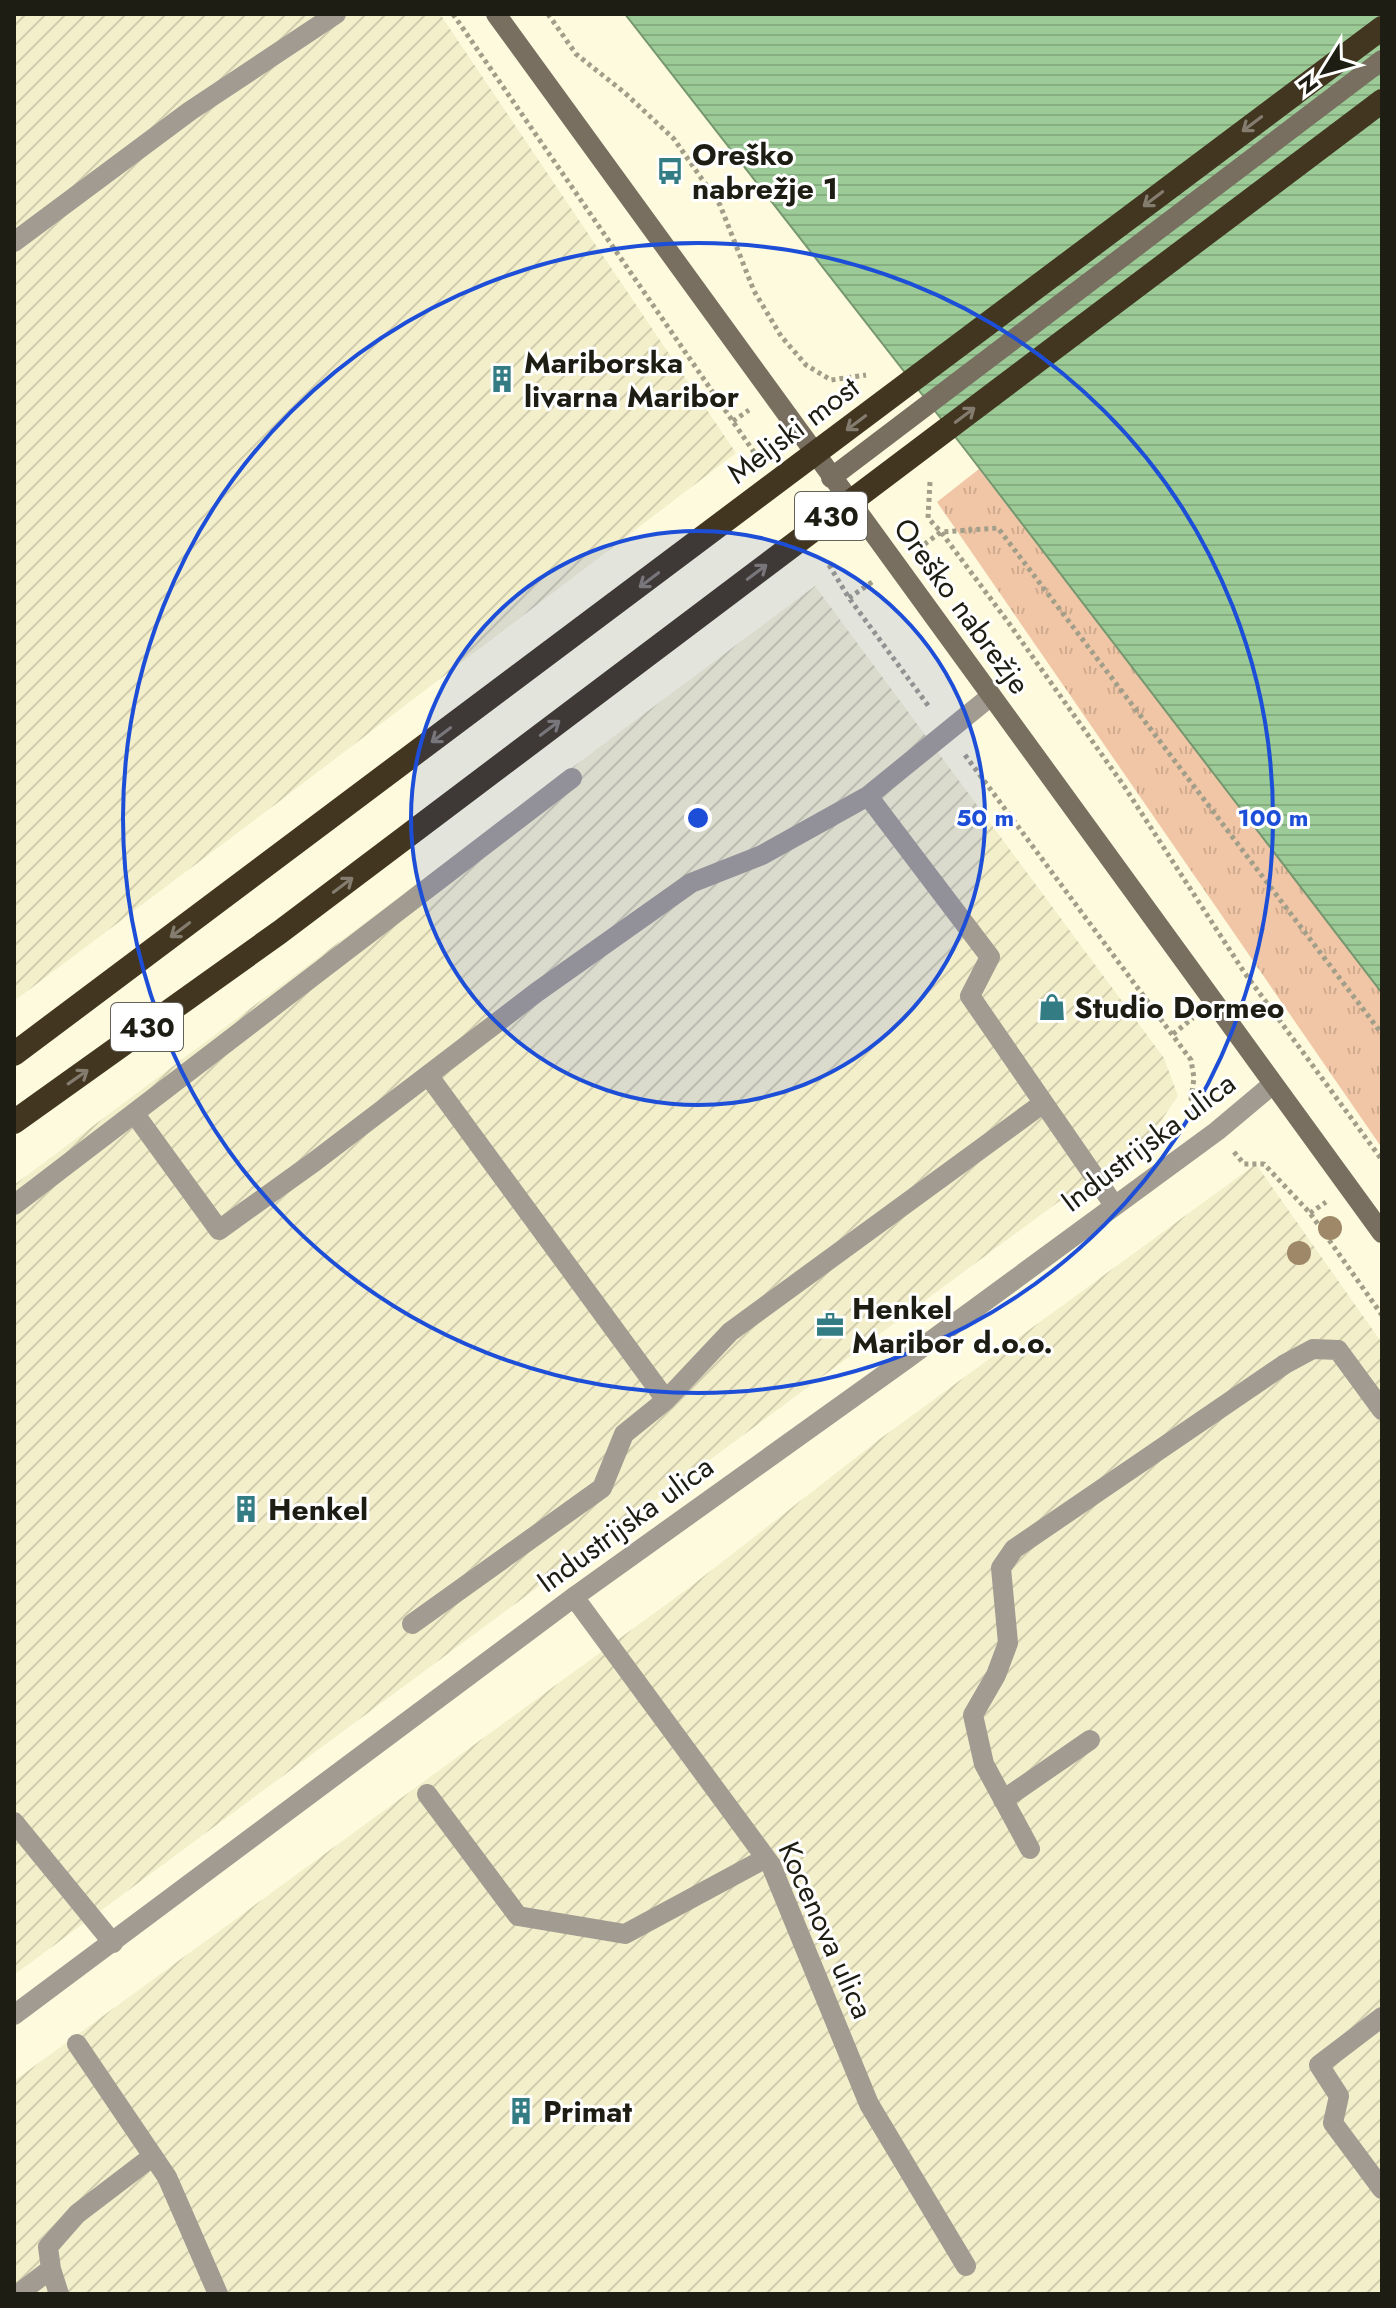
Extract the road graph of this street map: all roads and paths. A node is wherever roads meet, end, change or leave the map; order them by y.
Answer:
1 (336, 14) edge
2 (453, 14) edge
3 (496, 14) edge
4 (548, 14) edge
5 (1382, 28) edge
6 (1382, 60) edge
7 (1382, 101) edge
8 (14, 242) edge
9 (831, 380) dead end
10 (759, 459) dead end
11 (831, 478) junction
12 (928, 495) dead end
13 (941, 532) junction
14 (829, 565) dead end
15 (920, 694) dead end
16 (991, 696) junction
17 (980, 775) dead end
18 (572, 778) dead end
19 (868, 796) junction
20 (1382, 1034) edge
21 (14, 1054) edge
22 (428, 1075) junction
23 (1273, 1084) junction
24 (1191, 1099) dead end
25 (1042, 1104) junction
26 (134, 1113) junction
27 (14, 1122) edge
28 (1382, 1160) edge
29 (1244, 1164) dead end
30 (14, 1205) edge
31 (1114, 1205) junction
32 (1382, 1233) edge
33 (1382, 1315) edge
34 (666, 1400) junction
35 (1382, 1410) edge
36 (574, 1597) junction
37 (412, 1624) dead end
38 (1090, 1740) dead end
39 (427, 1794) dead end
40 (1003, 1800) junction
41 (14, 1822) edge
42 (1030, 1849) dead end
43 (766, 1858) junction
44 (113, 1943) junction
45 (14, 2015) edge
46 (1382, 2017) edge
47 (77, 2044) dead end
48 (153, 2156) junction
49 (1382, 2189) edge
50 (966, 2266) dead end
51 (51, 2269) junction
52 (18, 2294) edge
53 (59, 2294) edge
54 (218, 2294) edge

1 - 8 street
2 - 10 path
3 - 11 street, Oreško nabrežje
4 - 9 path
5 -> 21 highway, Meljski most / 430
6 - 11 street, Meljski most
27 -> 7 highway, 430
11 - 16 street, Oreško nabrežje
12 - 13 path
13 - 20 path
13 - 28 path
14 - 15 path
16 - 19 street
16 - 23 street, Oreško nabrežje
17 - 24 path
18 - 26 street
19 - 22 street
19 - 25 street
22 - 26 street
22 - 34 street
23 - 31 street, Industrijska ulica
23 - 32 street, Oreško nabrežje
25 - 31 street
25 - 34 street
26 - 30 street
29 - 33 path
31 - 36 street, Industrijska ulica
34 - 37 street
35 - 40 street
36 - 43 street, Kocenova ulica
36 - 44 street, Industrijska ulica
38 - 40 street
39 - 43 street
40 - 42 street
41 - 44 street
43 - 50 street, Kocenova ulica
44 - 45 street, Industrijska ulica
46 - 49 street
47 - 48 street
48 - 51 street
48 - 54 street
51 - 52 street
51 - 53 street

